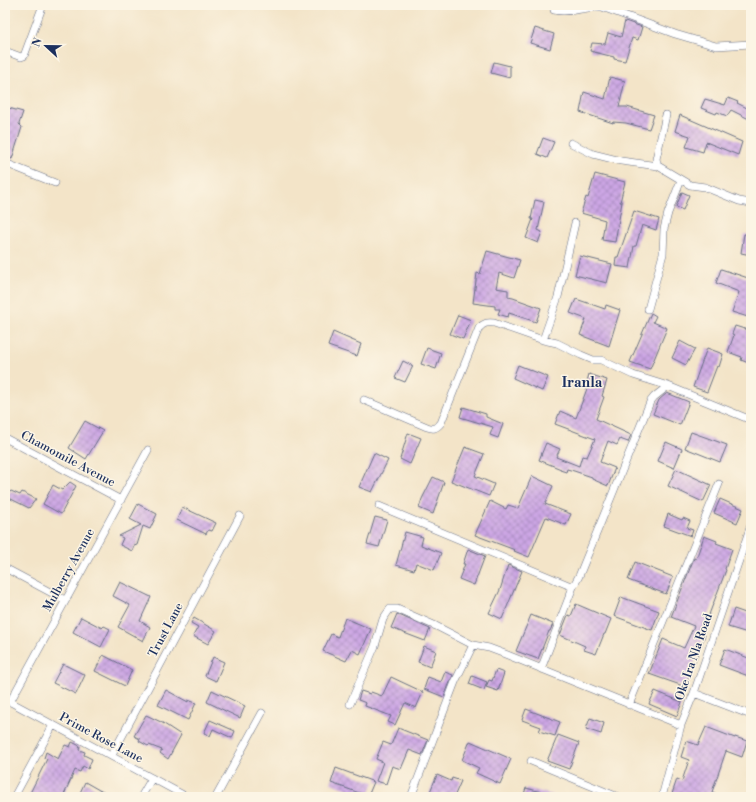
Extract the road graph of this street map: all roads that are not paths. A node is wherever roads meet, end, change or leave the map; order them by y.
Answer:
1 (43, 5) edge
2 (554, 10) dead end
3 (751, 44) edge
4 (5, 51) edge
5 (666, 115) dead end
6 (571, 143) dead end
7 (5, 163) edge
8 (658, 166) junction
9 (681, 180) junction
10 (56, 183) dead end
11 (751, 203) edge
12 (576, 223) dead end
13 (648, 309) dead end
14 (543, 340) junction
15 (668, 386) junction
16 (364, 400) dead end
17 (751, 420) edge
18 (5, 438) edge
19 (148, 450) dead end
20 (719, 484) dead end
21 (121, 500) junction
22 (378, 506) dead end
23 (240, 516) dead end
24 (751, 525) edge
25 (5, 568) edge
26 (573, 587) junction
27 (65, 600) junction
28 (473, 645) junction
29 (541, 669) junction
30 (694, 693) junction
31 (7, 700) edge
32 (350, 704) dead end
33 (629, 705) junction
34 (262, 713) dead end
35 (751, 715) edge
36 (53, 725) junction
37 (682, 725) junction
38 (112, 756) junction
39 (531, 761) dead end
40 (152, 778) junction
41 (14, 797) edge
42 (141, 797) edge
43 (187, 797) edge
44 (216, 797) edge
45 (411, 797) edge
46 (618, 797) edge
47 (662, 797) edge

1 - 4 street
2 - 3 street
5 - 8 street
6 - 8 street
7 - 10 street
8 - 9 street
9 - 11 street
9 - 13 street
12 - 14 street
14 - 15 street
14 - 16 street
15 - 17 street
15 - 26 street
18 - 21 street, Chamomile Avenue
19 - 21 street, Mulberry Avenue
20 - 33 street
21 - 27 street, Mulberry Avenue
22 - 26 street
23 - 38 street, Trust Lane
24 - 30 street, Oke Ira Nla Road
25 - 27 street
26 - 29 street
27 - 31 street, Mulberry Avenue
28 - 29 street
28 - 32 street
28 - 45 street
29 - 33 street
30 - 35 street
30 - 37 street, Oke Ira Nla Road
31 - 36 street, Prime Rose Lane
33 - 37 street
34 - 44 street
36 - 38 street, Prime Rose Lane
36 - 41 street
37 - 47 street, Oke Ira Nla Road
38 - 40 street, Prime Rose Lane
39 - 46 street
40 - 42 street
40 - 43 street, Prime Rose Lane

